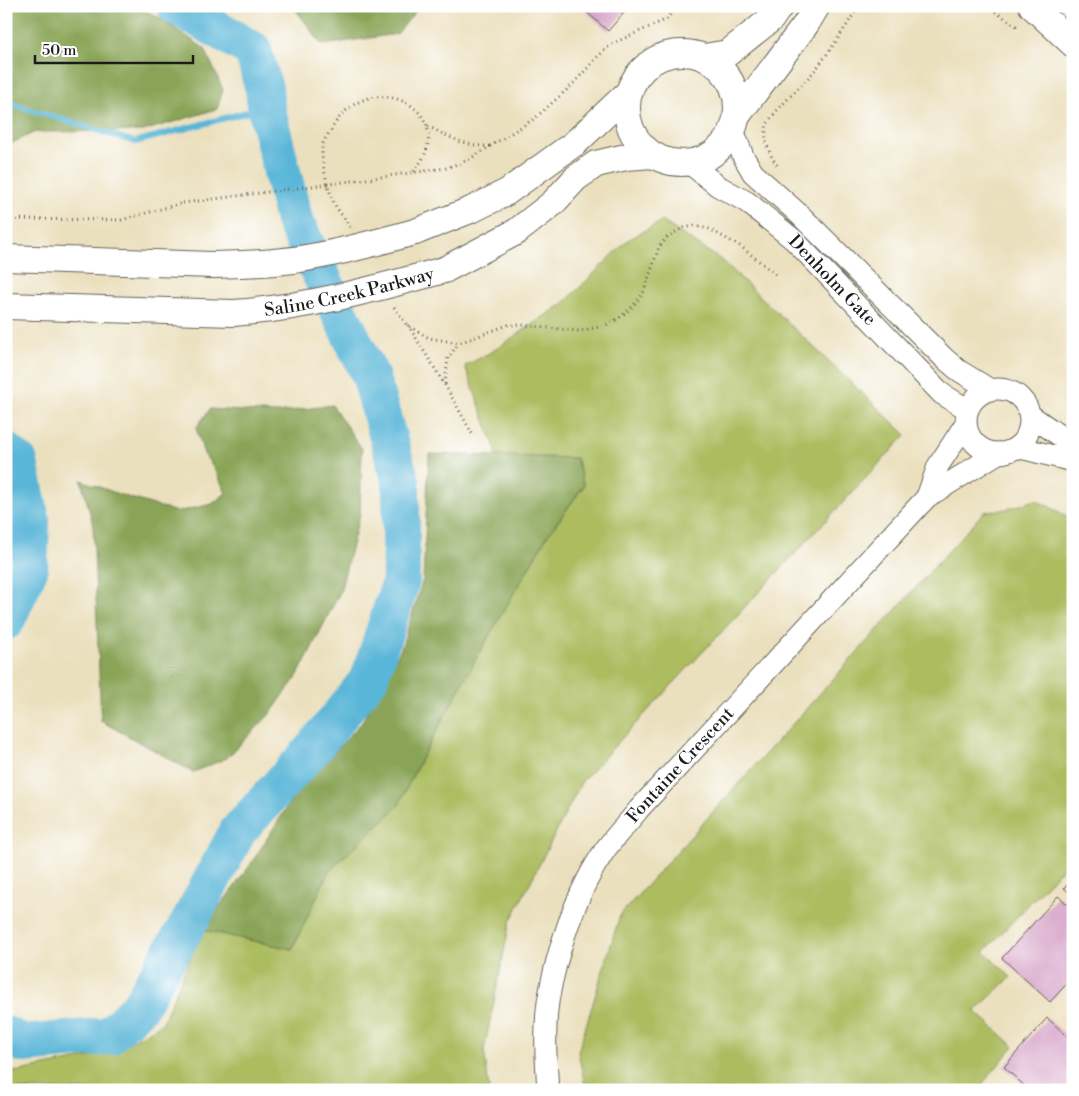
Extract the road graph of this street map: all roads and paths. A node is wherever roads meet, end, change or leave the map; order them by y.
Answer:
1 (676, 6) edge
2 (780, 6) edge
3 (817, 6) edge
4 (859, 6) edge
5 (1032, 6) edge
6 (1073, 44) edge
7 (704, 57) junction
8 (630, 91) junction
9 (735, 123) junction
10 (428, 126) dead end
11 (490, 146) junction
12 (653, 155) junction
13 (689, 163) junction
14 (780, 168) dead end
15 (6, 219) edge
16 (6, 258) edge
17 (6, 306) edge
18 (407, 324) dead end
19 (459, 343) dead end
20 (445, 385) junction
21 (989, 390) junction
22 (1030, 415) junction
23 (966, 416) junction
24 (474, 437) dead end
25 (1073, 445) edge
26 (1007, 450) junction
27 (1073, 461) edge
28 (927, 497) junction
29 (548, 1090) edge

1 - 11 path
2 - 7 main road
3 - 9 main road
4 - 14 path
5 - 6 main road
7 - 8 main road
7 - 9 main road
8 - 12 main road
8 - 16 main road, bridge
9 - 13 main road
9 - 21 street, Denholm Gate
10 - 11 path
11 - 15 path, bridge
12 - 13 main road
12 - 17 main road, Saline Creek Parkway, bridge
13 - 23 street, Denholm Gate
18 - 20 path
19 - 20 path
20 - 24 path
21 - 22 street
21 - 23 street
22 - 25 street
22 - 26 street
23 - 26 street
23 - 28 street, Fontaine Crescent
26 - 27 street
26 - 28 street, Fontaine Crescent
28 - 29 street, Fontaine Crescent

